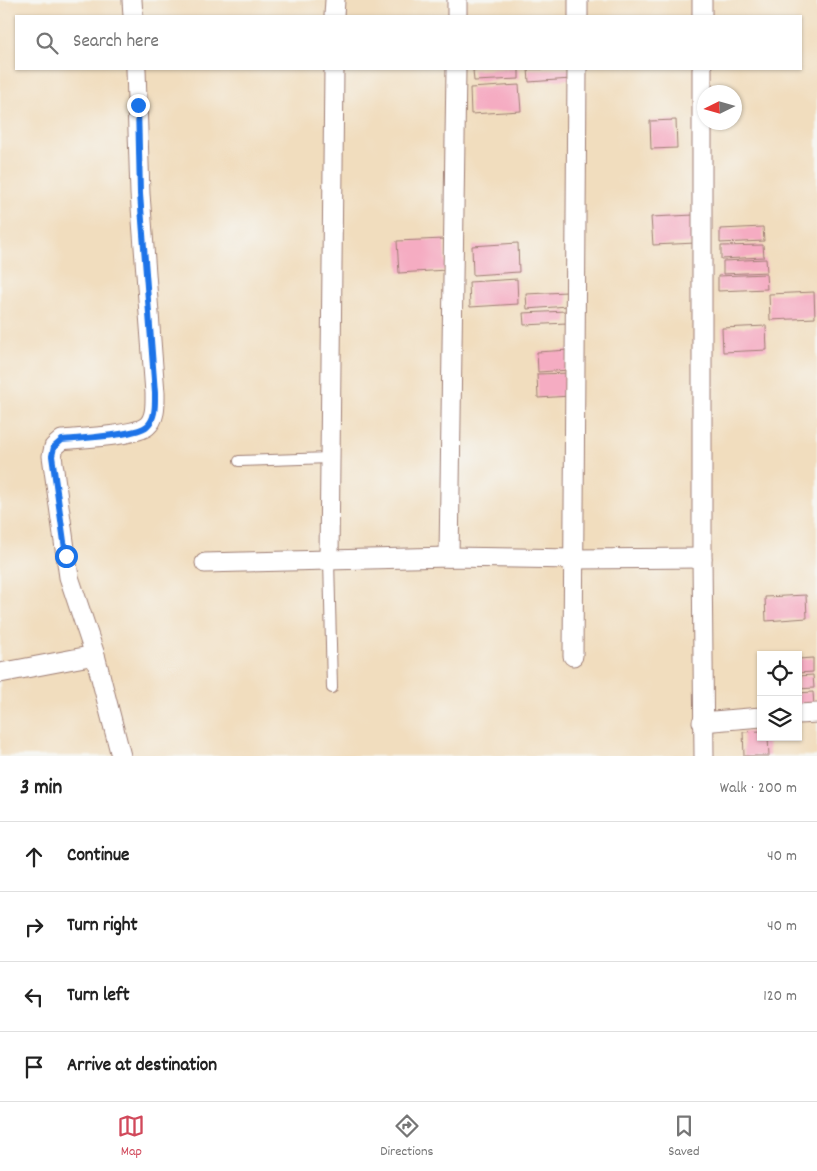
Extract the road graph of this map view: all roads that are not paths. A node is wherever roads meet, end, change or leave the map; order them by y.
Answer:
1 (132, 0) edge
2 (334, 0) edge
3 (457, 0) edge
4 (578, 0) edge
5 (702, 0) edge
6 (134, 15) edge
7 (334, 15) edge
8 (457, 15) edge
9 (578, 15) edge
10 (702, 15) edge
11 (136, 70) edge
12 (334, 70) edge
13 (456, 70) edge
14 (577, 70) edge
15 (702, 70) edge
16 (330, 458) junction
17 (239, 461) dead end
18 (449, 557) junction
19 (329, 558) junction
20 (702, 558) junction
21 (574, 559) junction
22 (206, 563) dead end
23 (95, 655) junction
24 (573, 656) dead end
25 (0, 673) edge
26 (332, 688) dead end
27 (817, 713) edge
28 (802, 714) edge
29 (757, 717) edge
30 (702, 722) junction
31 (121, 756) edge
32 (704, 756) edge

1 - 6 street
2 - 7 street
3 - 8 street
4 - 9 street
5 - 10 street
11 - 23 street
12 - 16 street
13 - 18 street
14 - 21 street
15 - 20 street
16 - 17 lane
16 - 19 street
18 - 19 street
18 - 21 street
19 - 22 street
19 - 26 lane
20 - 21 street
20 - 30 street
21 - 24 street
23 - 25 street
23 - 31 street
27 - 28 street
29 - 30 street
30 - 32 street

